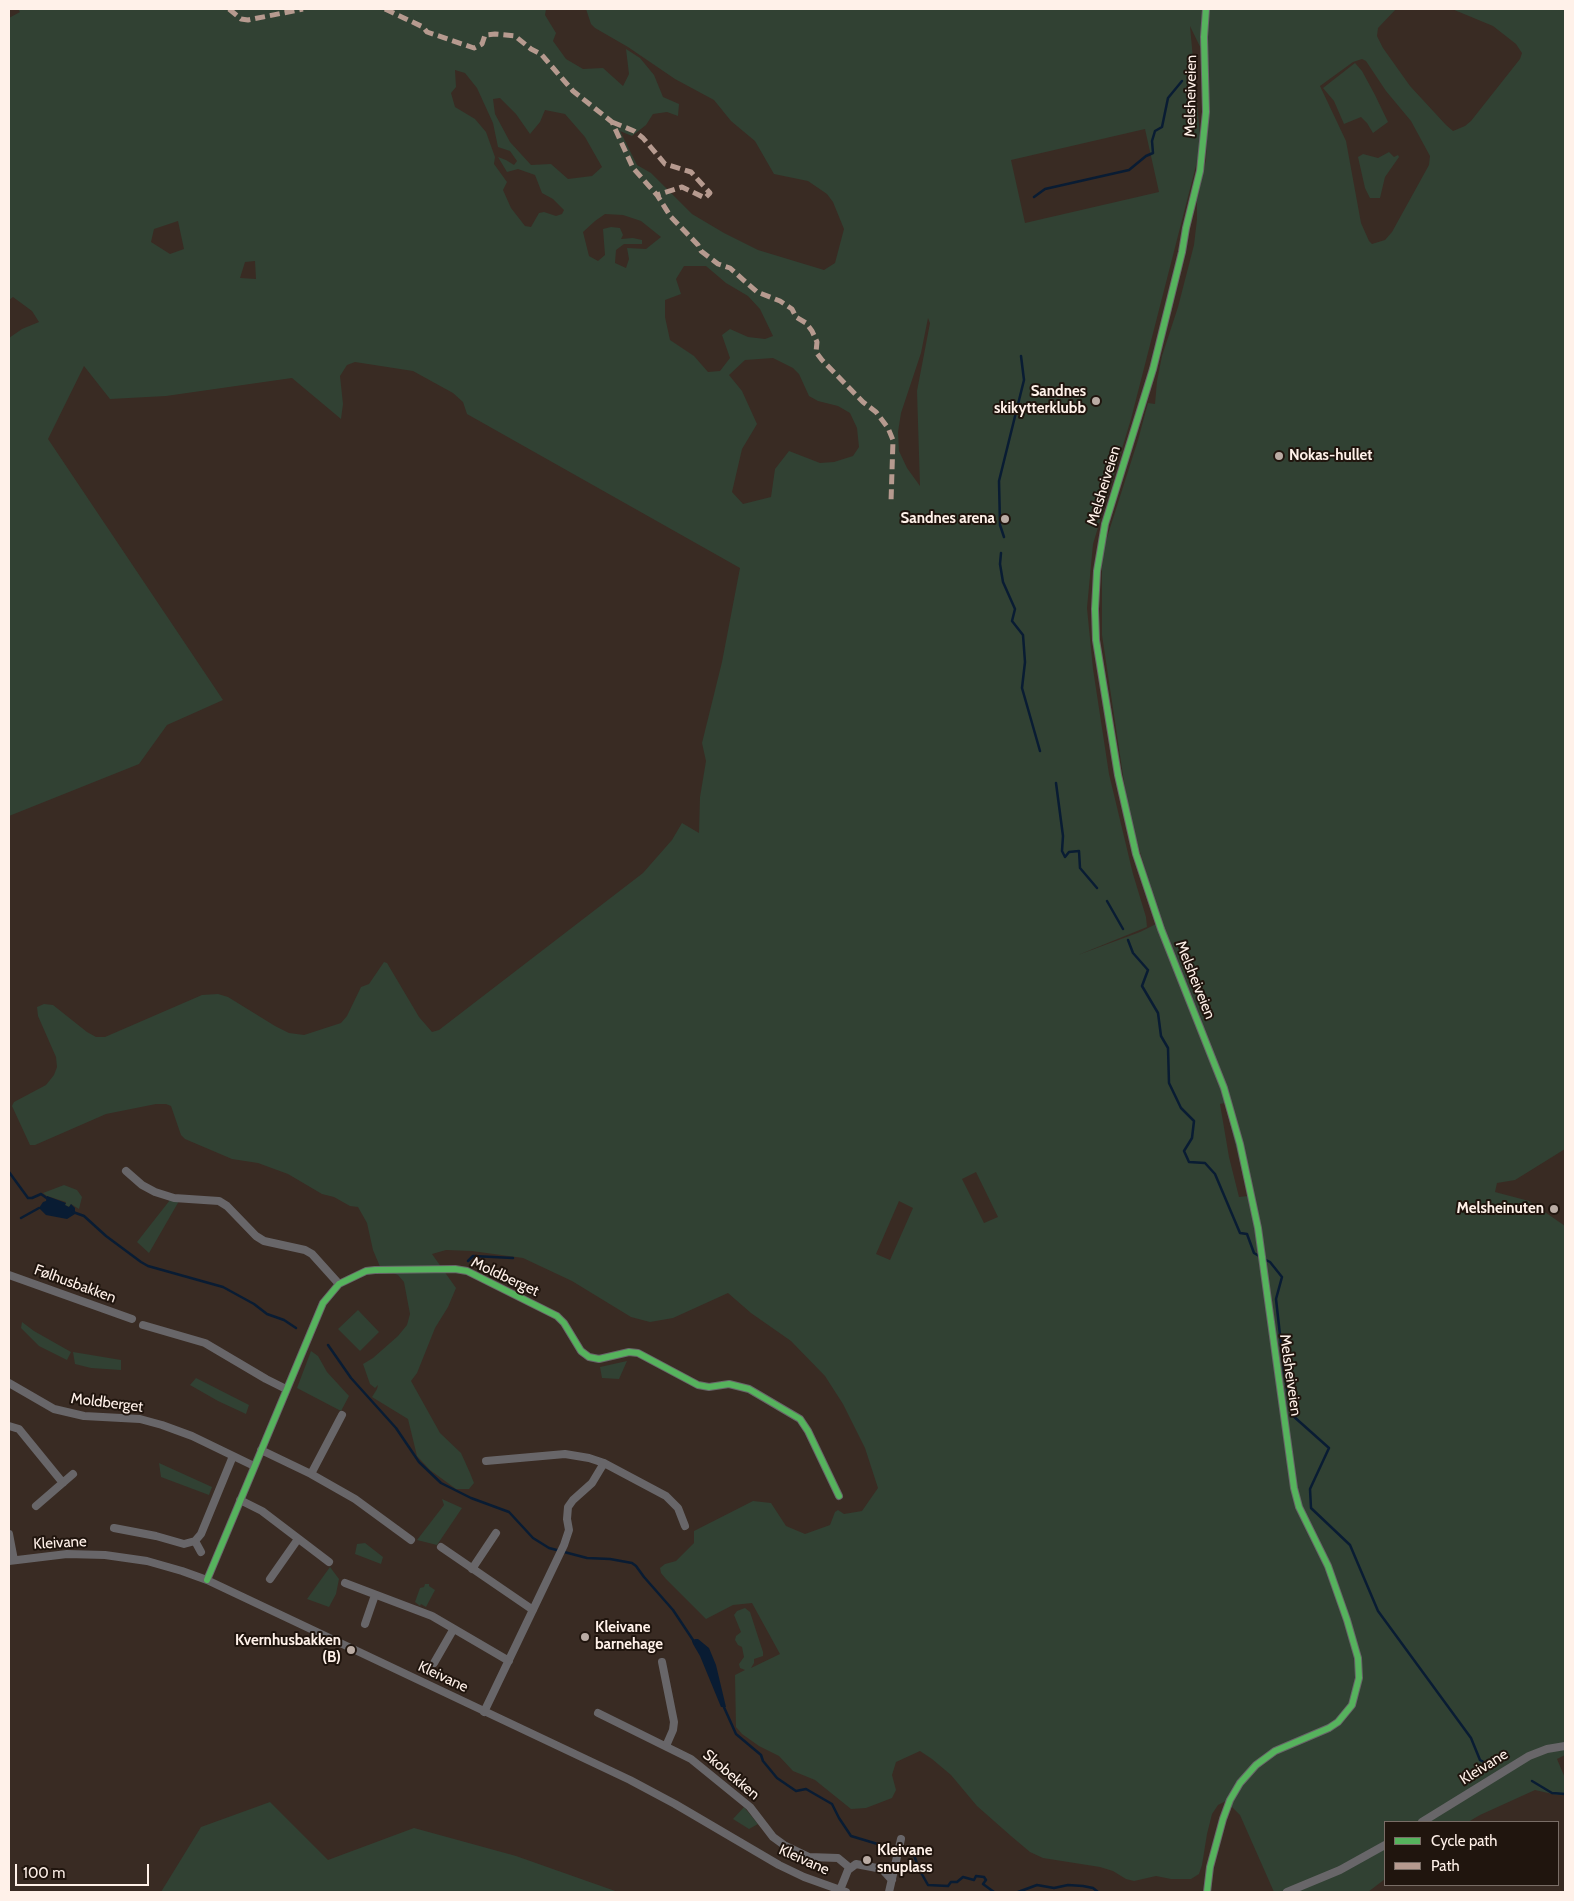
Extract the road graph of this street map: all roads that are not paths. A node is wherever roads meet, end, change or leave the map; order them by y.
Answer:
1 (1206, 9) edge
2 (126, 1171) dead end
3 (9, 1275) edge
4 (339, 1284) junction
5 (132, 1319) dead end
6 (143, 1325) dead end
7 (9, 1382) edge
8 (286, 1389) junction
9 (342, 1415) dead end
10 (9, 1426) edge
11 (261, 1450) junction
12 (233, 1456) junction
13 (486, 1461) dead end
14 (604, 1463) junction
15 (254, 1466) junction
16 (73, 1474) dead end
17 (311, 1474) junction
18 (63, 1483) junction
19 (839, 1496) dead end
20 (240, 1500) junction
21 (36, 1506) dead end
22 (685, 1526) dead end
23 (114, 1528) dead end
24 (496, 1533) dead end
25 (9, 1534) edge
26 (298, 1539) junction
27 (411, 1540) dead end
28 (195, 1541) junction
29 (441, 1547) dead end
30 (201, 1552) dead end
31 (12, 1561) edge
32 (329, 1562) dead end
33 (472, 1569) junction
34 (270, 1579) dead end
35 (207, 1580) junction
36 (345, 1583) dead end
37 (375, 1595) junction
38 (533, 1610) junction
39 (365, 1624) dead end
40 (453, 1630) junction
41 (509, 1661) junction
42 (662, 1662) dead end
43 (434, 1663) dead end
44 (484, 1712) junction
45 (598, 1713) dead end
46 (666, 1746) junction
47 (1565, 1746) edge
48 (1424, 1821) edge
49 (901, 1839) dead end
50 (1384, 1846) edge
51 (850, 1868) junction
52 (892, 1880) junction
53 (843, 1891) edge
54 (889, 1892) edge
55 (1207, 1892) edge
56 (1287, 1892) edge

1 - 55 street, Melsheiveien
2 - 4 street
3 - 5 street, Følhusbakken
4 - 8 street, Moldberget
4 - 19 street, Moldberget
6 - 8 street
7 - 12 street, Moldberget
8 - 11 street, Moldberget
9 - 17 street
10 - 18 street
11 - 15 street, Moldberget
11 - 17 street
12 - 15 street, Moldberget
12 - 28 street
13 - 14 street
14 - 22 street
14 - 38 street
15 - 20 street, Moldberget
16 - 18 street
17 - 27 street
18 - 21 street
20 - 26 street
20 - 35 street, Moldberget
23 - 28 street
24 - 33 street
25 - 31 street
26 - 32 street
26 - 34 street
28 - 30 street
29 - 33 street
31 - 35 street, Kleivane
33 - 38 street
35 - 44 street, Kleivane
36 - 37 street
37 - 39 street
37 - 40 street
38 - 41 street
40 - 41 street
40 - 43 street
41 - 44 street
42 - 46 street
44 - 53 street, Kleivane
45 - 46 street, Skobekken
46 - 51 street, Skobekken
47 - 48 street, Kleivane
49 - 52 street
50 - 56 street
51 - 52 street
51 - 53 street
52 - 54 street

